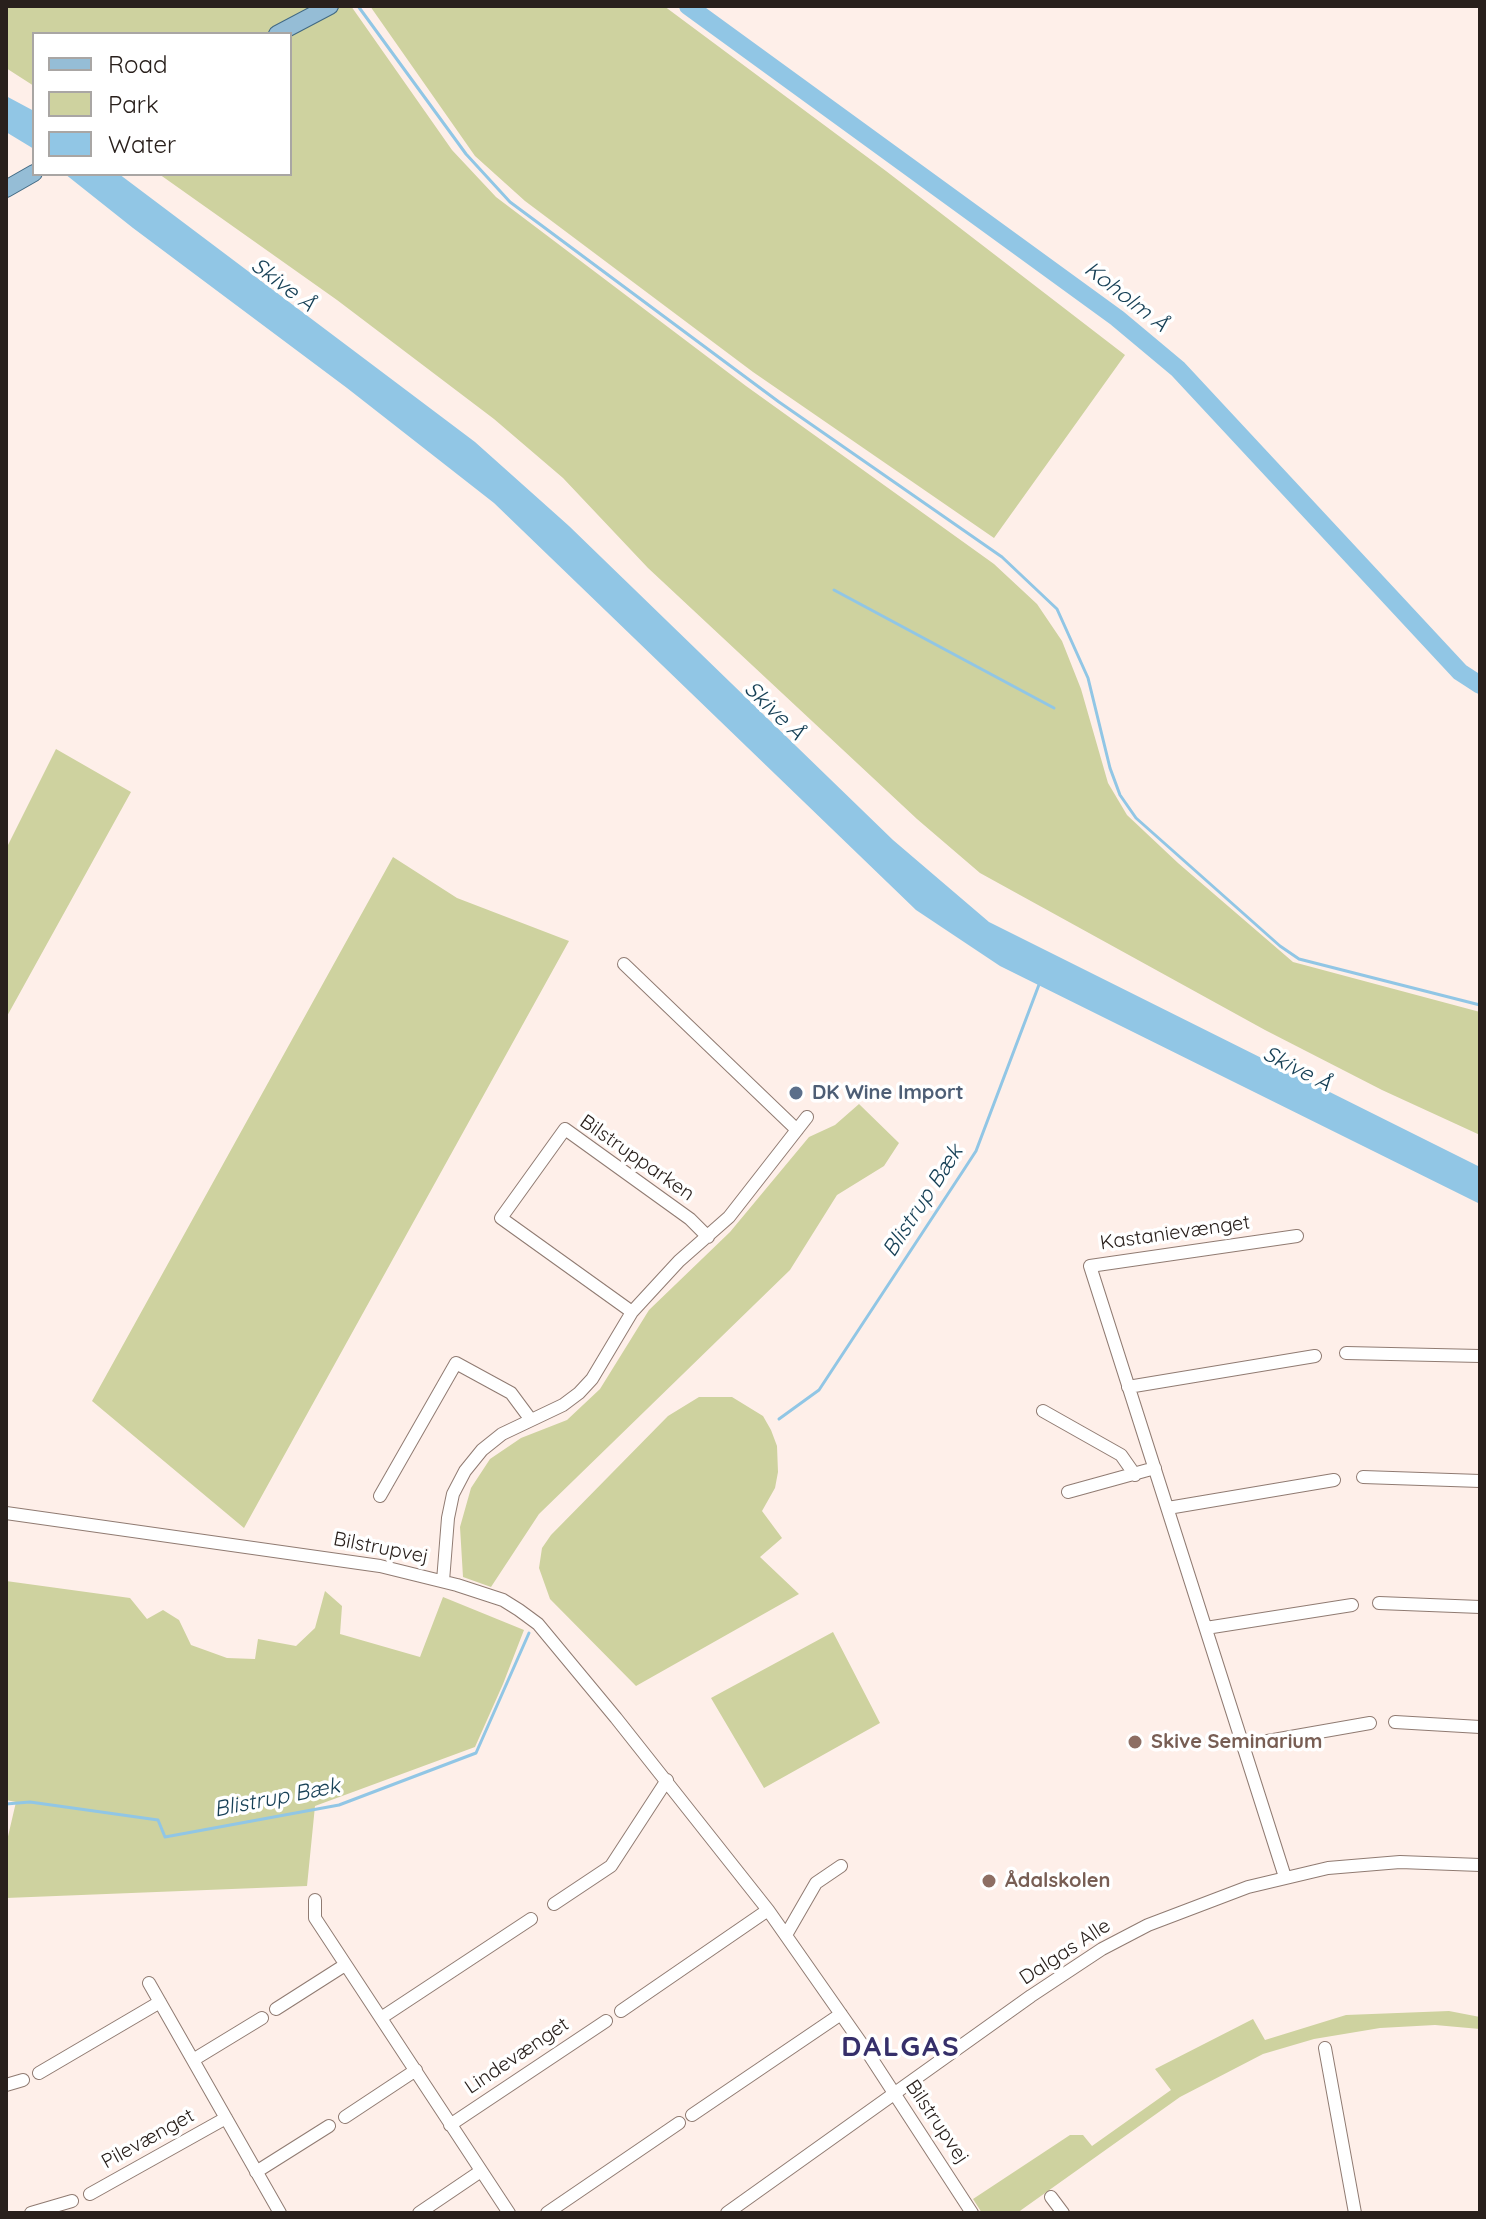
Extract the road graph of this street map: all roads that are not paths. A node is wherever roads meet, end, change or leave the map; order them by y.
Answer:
1 (330, 6) edge
2 (281, 32) edge
3 (32, 174) edge
4 (6, 189) edge
5 (624, 964) dead end
6 (807, 1117) dead end
7 (797, 1130) junction
8 (1297, 1236) dead end
9 (708, 1237) junction
10 (632, 1312) junction
11 (1346, 1353) dead end
12 (1315, 1356) dead end
13 (1480, 1356) edge
14 (1128, 1387) junction
15 (1043, 1411) dead end
16 (531, 1420) junction
17 (1155, 1468) junction
18 (1135, 1475) junction
19 (1363, 1477) dead end
20 (1334, 1480) dead end
21 (1480, 1481) edge
22 (1068, 1492) dead end
23 (380, 1496) dead end
24 (1168, 1508) junction
25 (6, 1513) edge
26 (443, 1581) junction
27 (1379, 1603) dead end
28 (1352, 1605) dead end
29 (1480, 1607) edge
30 (1206, 1628) junction
31 (1395, 1722) dead end
32 (1370, 1723) dead end
33 (1480, 1727) edge
34 (1245, 1745) junction
35 (667, 1780) junction
36 (1480, 1865) edge
37 (841, 1866) dead end
38 (1285, 1877) junction
39 (315, 1900) dead end
40 (554, 1904) dead end
41 (768, 1910) junction
42 (531, 1919) dead end
43 (786, 1935) junction
44 (345, 1965) junction
45 (149, 1983) dead end
46 (160, 2002) junction
47 (276, 2009) dead end
48 (621, 2011) dead end
49 (841, 2014) junction
50 (262, 2018) dead end
51 (381, 2018) junction
52 (606, 2021) dead end
53 (1325, 2048) dead end
54 (193, 2060) junction
55 (416, 2070) junction
56 (39, 2073) dead end
57 (23, 2080) dead end
58 (6, 2085) edge
59 (894, 2095) junction
60 (692, 2115) dead end
61 (345, 2117) dead end
62 (226, 2118) junction
63 (679, 2123) dead end
64 (450, 2125) junction
65 (329, 2126) dead end
66 (481, 2171) junction
67 (256, 2172) junction
68 (90, 2194) dead end
69 (1051, 2197) dead end
70 (72, 2201) dead end
71 (31, 2213) edge
72 (280, 2213) edge
73 (419, 2213) edge
74 (509, 2213) edge
75 (547, 2213) edge
76 (727, 2213) edge
77 (972, 2213) edge
78 (1063, 2213) edge
79 (1355, 2213) edge

1 - 2 main road
3 - 4 main road
5 - 7 street
6 - 7 street
7 - 9 street
8 - 14 street, Kastanievænget
9 - 10 street
9 - 10 street, Bilstrupparken
10 - 16 street
11 - 13 street
12 - 14 street
14 - 17 street, Kastanievænget
15 - 18 street
16 - 23 street
16 - 26 street
17 - 18 street
17 - 24 street, Kastanievænget
18 - 22 street
19 - 21 street
20 - 24 street
24 - 30 street, Kastanievænget
25 - 26 street, Bilstrupvej
26 - 35 street, Bilstrupvej
27 - 29 street
28 - 30 street
30 - 34 street, Kastanievænget
31 - 33 street
32 - 34 street
34 - 38 street, Kastanievænget
35 - 40 street
35 - 41 street, Bilstrupvej
36 - 38 street, Dalgas Alle
37 - 43 street
38 - 59 street, Dalgas Alle
39 - 44 street
41 - 43 street, Bilstrupvej
41 - 48 street
42 - 51 street
43 - 49 street, Bilstrupvej
44 - 47 street
44 - 51 street
45 - 46 street, Pilevænget
46 - 54 street, Pilevænget
46 - 56 street
49 - 59 street, Bilstrupvej
49 - 60 street
50 - 54 street
51 - 55 street
52 - 64 street, Lindevænget
53 - 79 street
54 - 62 street, Pilevænget
55 - 61 street
55 - 64 street
57 - 58 street
59 - 76 street, Dalgas Alle
59 - 77 street, Bilstrupvej
62 - 67 street, Pilevænget
62 - 68 street, Pilevænget
63 - 75 street
64 - 66 street
65 - 67 street
66 - 73 street
66 - 74 street
67 - 72 street, Pilevænget
69 - 78 street
70 - 71 street

